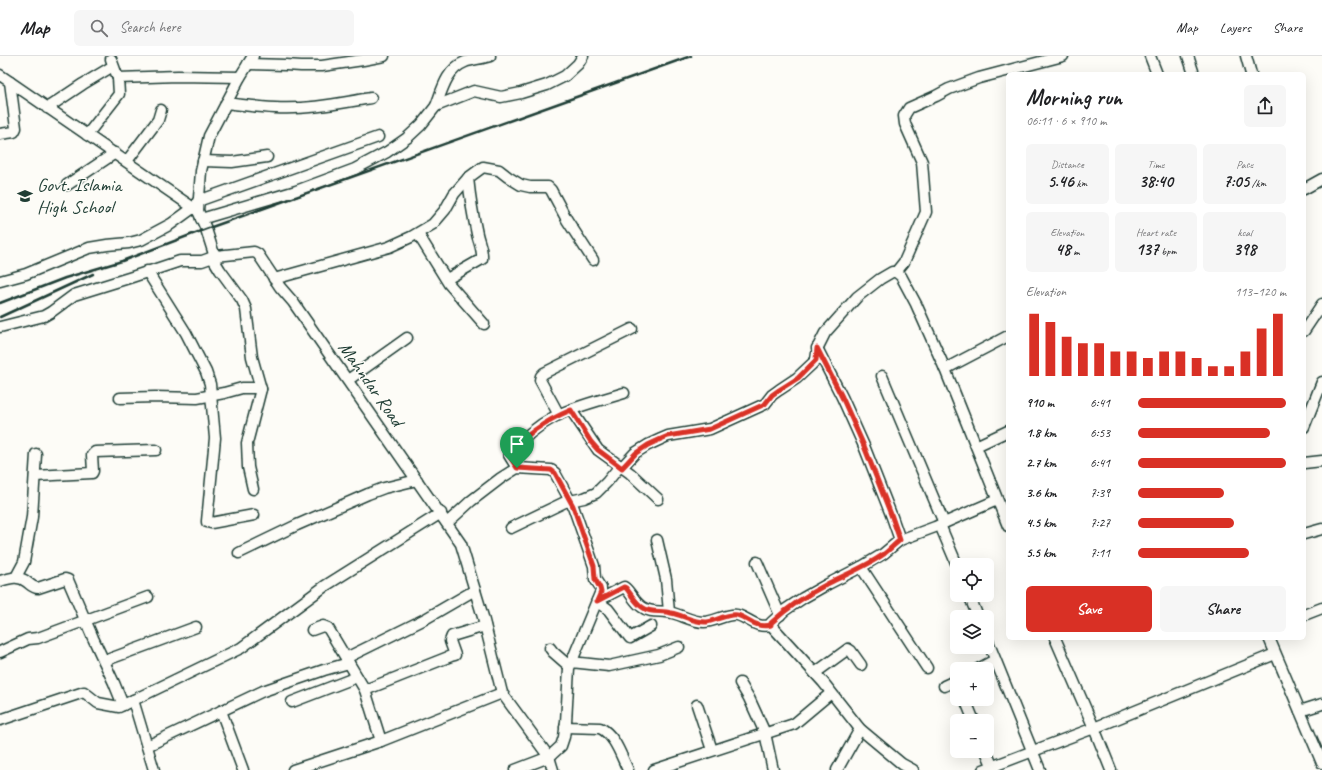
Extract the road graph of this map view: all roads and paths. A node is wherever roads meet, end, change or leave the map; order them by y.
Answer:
1 (384, 56) edge
2 (490, 56) edge
3 (583, 56) edge
4 (1063, 56) edge
5 (1150, 56) edge
6 (1188, 56) edge
7 (1246, 56) edge
8 (465, 59) edge
9 (250, 60) edge
10 (1156, 72) edge
11 (1193, 72) edge
12 (1250, 72) edge
13 (0, 75) edge
14 (240, 77) junction
15 (118, 78) junction
16 (10, 82) junction
17 (371, 98) dead end
18 (226, 103) junction
19 (436, 106) junction
20 (47, 108) junction
21 (161, 110) dead end
22 (0, 134) edge
23 (87, 135) junction
24 (378, 137) dead end
25 (115, 153) junction
26 (267, 157) dead end
27 (127, 161) junction
28 (203, 161) junction
29 (468, 178) junction
30 (1322, 179) edge
31 (67, 185) dead end
32 (1306, 188) edge
33 (197, 210) junction
34 (418, 234) junction
35 (214, 257) junction
36 (593, 260) dead end
37 (147, 271) junction
38 (896, 272) junction
39 (274, 279) junction
40 (447, 279) junction
41 (0, 280) edge
42 (1322, 304) edge
43 (484, 324) dead end
44 (0, 328) edge
45 (1306, 328) edge
46 (632, 329) dead end
47 (1006, 337) edge
48 (407, 338) dead end
49 (817, 348) junction
50 (945, 369) junction
51 (882, 376) dead end
52 (348, 380) junction
53 (1322, 382) edge
54 (261, 389) junction
55 (624, 392) dead end
56 (212, 395) junction
57 (120, 398) dead end
58 (571, 410) junction
59 (559, 415) junction
60 (1306, 422) edge
61 (1006, 432) edge
62 (976, 446) junction
63 (156, 450) dead end
64 (36, 454) dead end
65 (1322, 461) edge
66 (1306, 463) edge
67 (621, 467) junction
68 (517, 468) junction
69 (35, 476) junction
70 (417, 480) junction
71 (253, 489) dead end
72 (658, 499) dead end
73 (998, 500) junction
74 (571, 501) junction
75 (441, 513) junction
76 (254, 515) dead end
77 (1006, 521) edge
78 (447, 523) junction
79 (942, 524) junction
80 (511, 528) dead end
81 (1322, 529) edge
82 (1306, 533) edge
83 (657, 540) dead end
84 (900, 540) junction
85 (239, 553) dead end
86 (954, 558) edge
87 (757, 562) dead end
88 (861, 567) junction
89 (16, 577) junction
90 (0, 581) edge
91 (475, 590) junction
92 (148, 597) dead end
93 (597, 601) junction
94 (1322, 608) edge
95 (669, 612) junction
96 (1306, 614) edge
97 (780, 615) junction
98 (85, 620) junction
99 (771, 625) junction
100 (485, 626) junction
101 (651, 626) dead end
102 (196, 627) dead end
103 (312, 630) dead end
104 (1056, 640) edge
105 (1270, 640) edge
106 (679, 647) dead end
107 (550, 648) dead end
108 (0, 652) edge
109 (993, 654) edge
110 (1275, 654) junction
111 (347, 660) junction
112 (996, 660) junction
113 (104, 661) junction
114 (992, 662) edge
115 (570, 664) junction
116 (861, 665) dead end
117 (927, 668) dead end
118 (815, 672) junction
119 (357, 677) junction
120 (740, 683) dead end
121 (950, 683) edge
122 (944, 686) dead end
123 (365, 690) junction
124 (502, 693) junction
125 (831, 693) junction
126 (134, 700) junction
127 (292, 702) dead end
128 (1322, 704) edge
129 (123, 705) junction
130 (698, 705) dead end
131 (221, 711) junction
132 (1300, 711) junction
133 (0, 720) edge
134 (565, 727) junction
135 (1094, 728) junction
136 (860, 729) junction
137 (765, 733) junction
138 (381, 741) junction
139 (147, 746) junction
140 (712, 750) junction
141 (1032, 751) junction
142 (549, 757) junction
143 (988, 758) edge
144 (1322, 763) edge
145 (298, 769) edge
146 (990, 769) edge
147 (154, 770) edge
148 (244, 770) edge
149 (515, 770) edge
150 (552, 770) edge
151 (628, 770) edge
152 (654, 770) edge
153 (773, 770) edge
154 (838, 770) edge
155 (913, 770) edge
156 (1040, 770) edge
157 (1110, 770) edge

1 - 9 street
2 - 8 street
3 - 19 street
4 - 38 street
5 - 10 street
6 - 11 street
7 - 12 street
8 - 19 street
9 - 14 street
13 - 16 street
14 - 15 street
14 - 18 street
15 - 20 street
15 - 23 street
16 - 20 street
16 - 22 street
17 - 18 street
18 - 28 street
19 - 33 street
20 - 23 street
21 - 27 street
23 - 25 street
24 - 33 street
25 - 27 street
25 - 31 street
26 - 28 street
27 - 33 street
28 - 33 street
29 - 34 street
29 - 36 street
29 - 40 street
30 - 32 street
33 - 35 street
33 - 41 street
34 - 39 street
34 - 40 street
35 - 37 street
35 - 39 street, Mahndar Road
35 - 54 street
37 - 44 street
37 - 56 street
38 - 49 street
38 - 50 street
39 - 52 street, Mahndar Road
40 - 43 street
42 - 45 street
46 - 59 street
47 - 50 street
48 - 52 street
49 - 67 street
49 - 84 street
50 - 62 street
51 - 79 street
52 - 70 street, Mahndar Road
53 - 60 street
54 - 56 street
54 - 71 street
55 - 58 street
56 - 57 street
56 - 76 street
58 - 59 street
58 - 67 street
59 - 68 street
61 - 62 street
62 - 73 street
63 - 69 street
64 - 69 street
65 - 66 street
67 - 72 street
67 - 74 street
68 - 74 street
68 - 78 street
69 - 89 street
70 - 75 street, Mahndar Road
70 - 85 street
73 - 77 street
73 - 79 street
74 - 80 street
74 - 93 street
75 - 78 street, Mahndar Road
75 - 126 street
78 - 91 street, Mahndar Road
79 - 84 street
79 - 86 street
81 - 82 street
83 - 95 street
84 - 88 street
87 - 97 street
88 - 97 street
88 - 117 street
89 - 90 street
89 - 98 street
91 - 100 street, Mahndar Road
91 - 111 street
92 - 98 street
93 - 95 street
93 - 101 street
93 - 115 street
94 - 96 street
95 - 99 street
97 - 99 street
98 - 108 street
98 - 113 street
99 - 118 street
100 - 123 street
100 - 124 street, Mahndar Road
102 - 113 street
103 - 111 street
104 - 135 street
105 - 110 street
106 - 115 street
107 - 115 street
109 - 112 street
110 - 132 street
110 - 135 street
111 - 119 street
111 - 131 street
112 - 114 street
112 - 141 street
113 - 129 street
115 - 134 street
116 - 118 street
118 - 125 street
119 - 123 street
119 - 127 street
120 - 137 street
121 - 122 street
123 - 138 street
124 - 138 street
124 - 142 street, Mahndar Road
125 - 136 street
125 - 137 street
126 - 129 street
126 - 139 street
128 - 132 street
129 - 133 street
130 - 140 street
131 - 139 street
131 - 148 street
132 - 144 street
134 - 142 street
134 - 151 street
135 - 141 street
135 - 157 street
136 - 154 street
136 - 155 street
137 - 140 street
137 - 153 street
138 - 145 street
139 - 147 street
140 - 152 street
141 - 146 street
141 - 156 street
142 - 149 street
142 - 150 street, Mahndar Road
143 - 146 street

